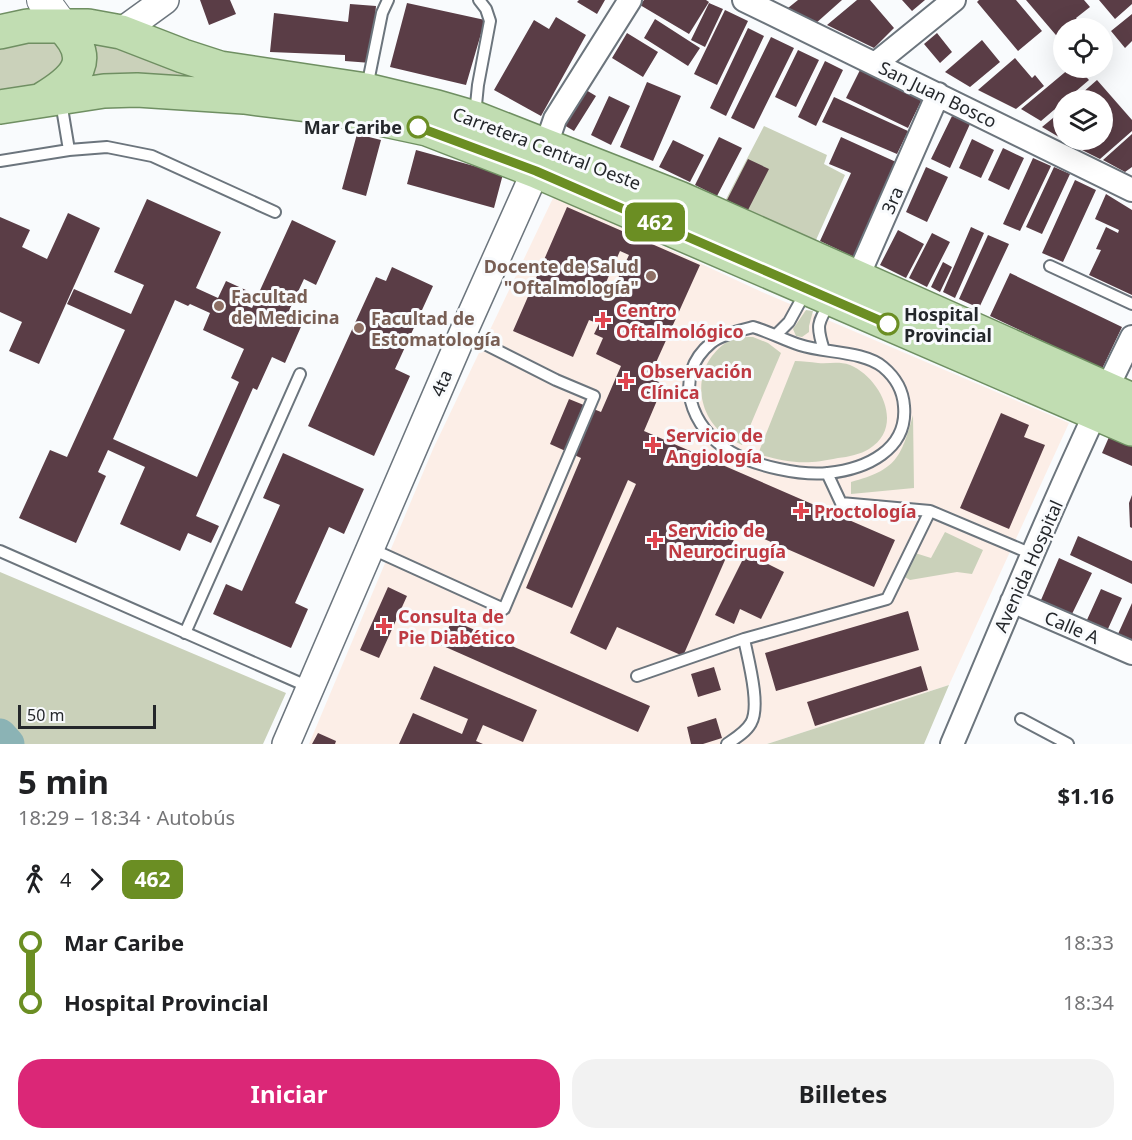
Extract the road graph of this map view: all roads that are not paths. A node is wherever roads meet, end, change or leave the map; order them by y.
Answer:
1 (43, 0) edge
2 (165, 0) edge
3 (387, 0) edge
4 (479, 0) edge
5 (630, 0) edge
6 (744, 0) edge
7 (954, 0) edge
8 (62, 26) junction
9 (0, 32) edge
10 (121, 32) junction
11 (875, 64) junction
12 (366, 90) junction
13 (56, 94) junction
14 (938, 94) junction
15 (0, 107) edge
16 (475, 118) junction
17 (69, 150) junction
18 (541, 158) junction
19 (0, 161) edge
20 (1129, 184) edge
21 (275, 213) dead end
22 (1050, 266) dead end
23 (835, 293) junction
24 (1132, 304) edge
25 (463, 333) junction
26 (777, 334) junction
27 (1132, 337) edge
28 (824, 350) junction
29 (300, 374) dead end
30 (1112, 401) edge
31 (1132, 429) edge
32 (827, 473) junction
33 (930, 511) junction
34 (370, 548) junction
35 (0, 551) edge
36 (1032, 554) junction
37 (1012, 601) junction
38 (185, 633) junction
39 (744, 639) junction
40 (1132, 653) edge
41 (637, 676) dead end
42 (310, 688) junction
43 (1021, 719) dead end
44 (286, 744) edge
45 (727, 744) edge
46 (952, 744) edge
47 (1068, 744) edge

1 - 8 main road
2 - 10 street
3 - 12 lane
4 - 16 lane
5 - 18 street, 4ta
6 - 11 street, San Juan Bosco
7 - 11 street
8 - 9 main road, Carretera Central Oeste
8 - 10 main road, Carretera Central Oeste
8 - 13 main road
10 - 12 main road, Carretera Central Oeste
11 - 14 street, San Juan Bosco
12 - 16 main road, Carretera Central Oeste
13 - 15 main road, Carretera Central Oeste
13 - 17 lane
13 - 18 main road, Carretera Central Oeste
14 - 20 street, San Juan Bosco
14 - 23 street, 3ra
16 - 18 main road, Carretera Central Oeste
17 - 19 lane
17 - 21 lane
18 - 23 main road, Carretera Central Oeste
18 - 23 main road, Carretera Central Oeste
18 - 25 street, 4ta
22 - 24 lane
23 - 26 lane
23 - 28 lane
23 - 30 main road, Carretera Central Oeste
25 - 34 street, 4ta
25 - 34 lane
26 - 28 lane
26 - 32 lane
27 - 30 street, Avenida Hospital
28 - 32 lane
29 - 38 lane
30 - 31 main road, Carretera Central Oeste
30 - 36 street, Avenida Hospital
32 - 33 lane
33 - 36 lane
33 - 39 lane
34 - 42 street, 4ta
35 - 38 lane
36 - 37 street, Avenida Hospital
37 - 40 street, Calle A
37 - 46 street, Avenida Hospital
38 - 42 lane
39 - 41 lane
39 - 45 lane
42 - 44 street, 4ta
43 - 47 lane

